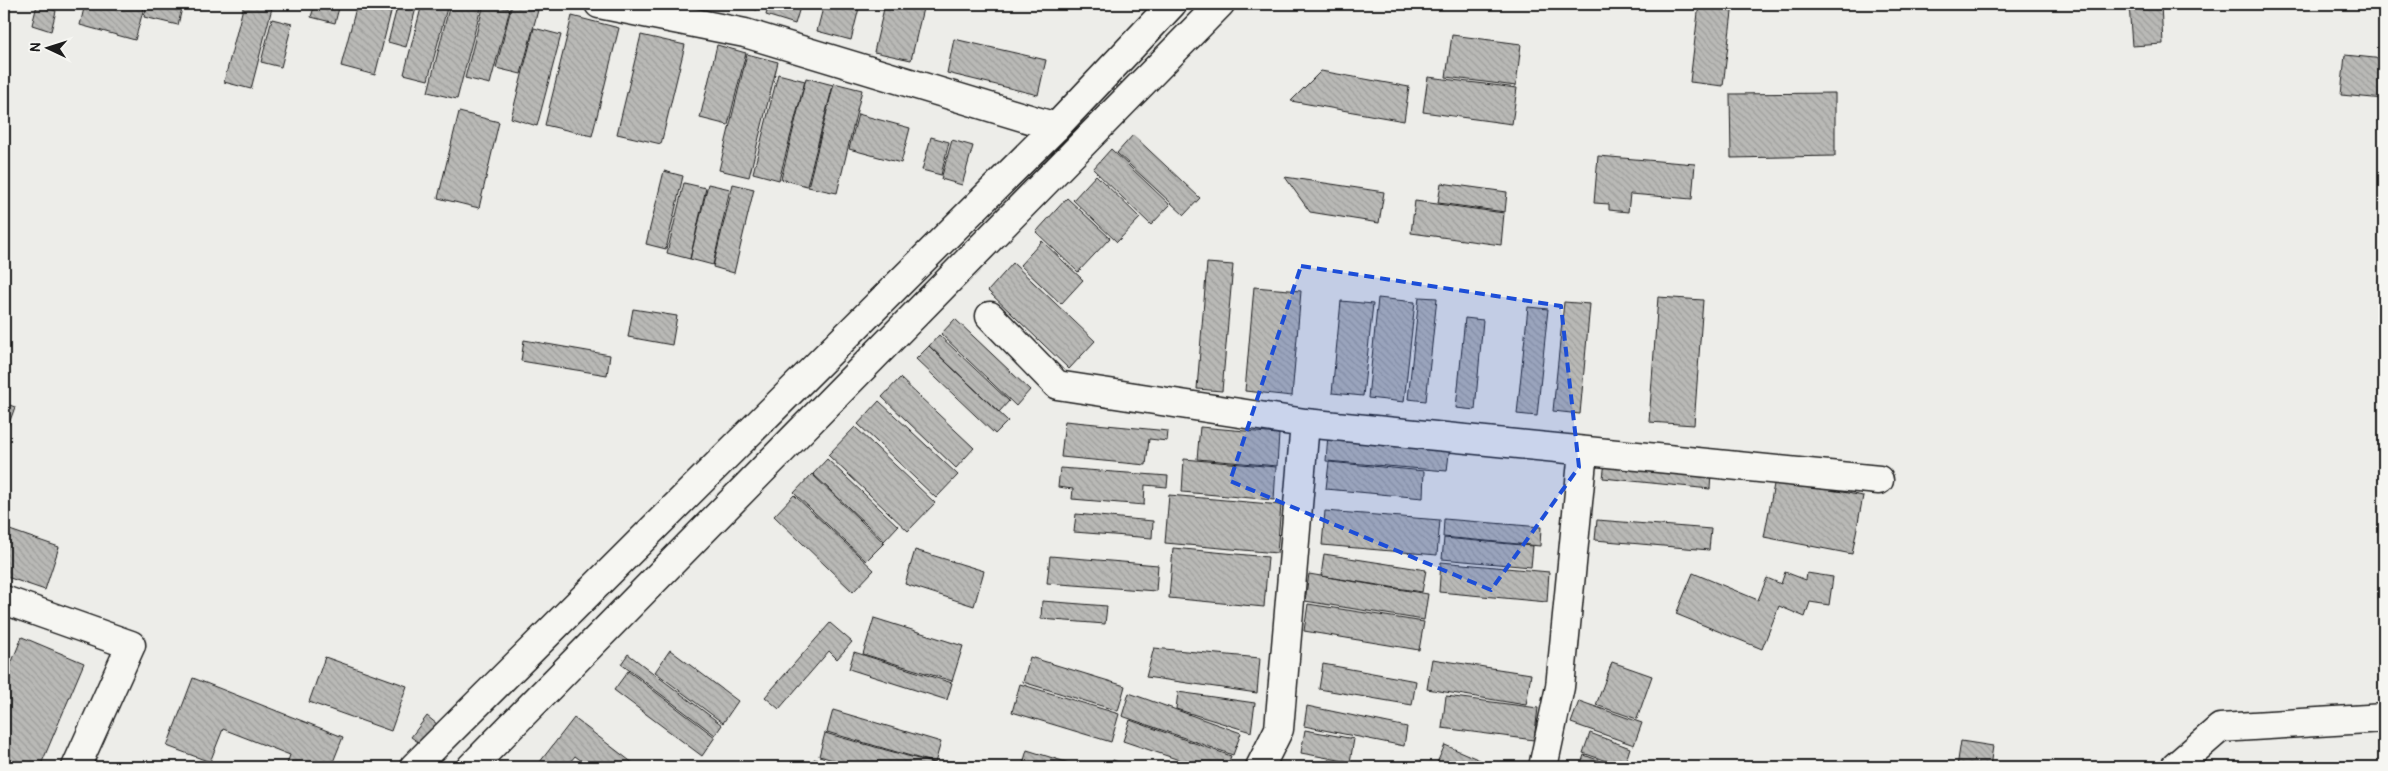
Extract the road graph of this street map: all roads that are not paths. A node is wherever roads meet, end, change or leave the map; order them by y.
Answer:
1 (599, 4) edge
2 (1172, 4) edge
3 (1220, 4) edge
4 (1056, 127) junction
5 (990, 316) dead end
6 (1305, 423) junction
7 (1583, 451) junction
8 (1879, 480) dead end
9 (4, 600) edge
10 (2384, 718) edge
11 (76, 767) edge
12 (414, 767) edge
13 (472, 767) edge
14 (1260, 767) edge
15 (1543, 767) edge
16 (2175, 767) edge

1 - 4 street
2 - 4 street
3 - 13 street
4 - 12 street
5 - 6 street
6 - 7 street
6 - 14 street
7 - 8 street
7 - 15 street
9 - 11 street
10 - 16 street

